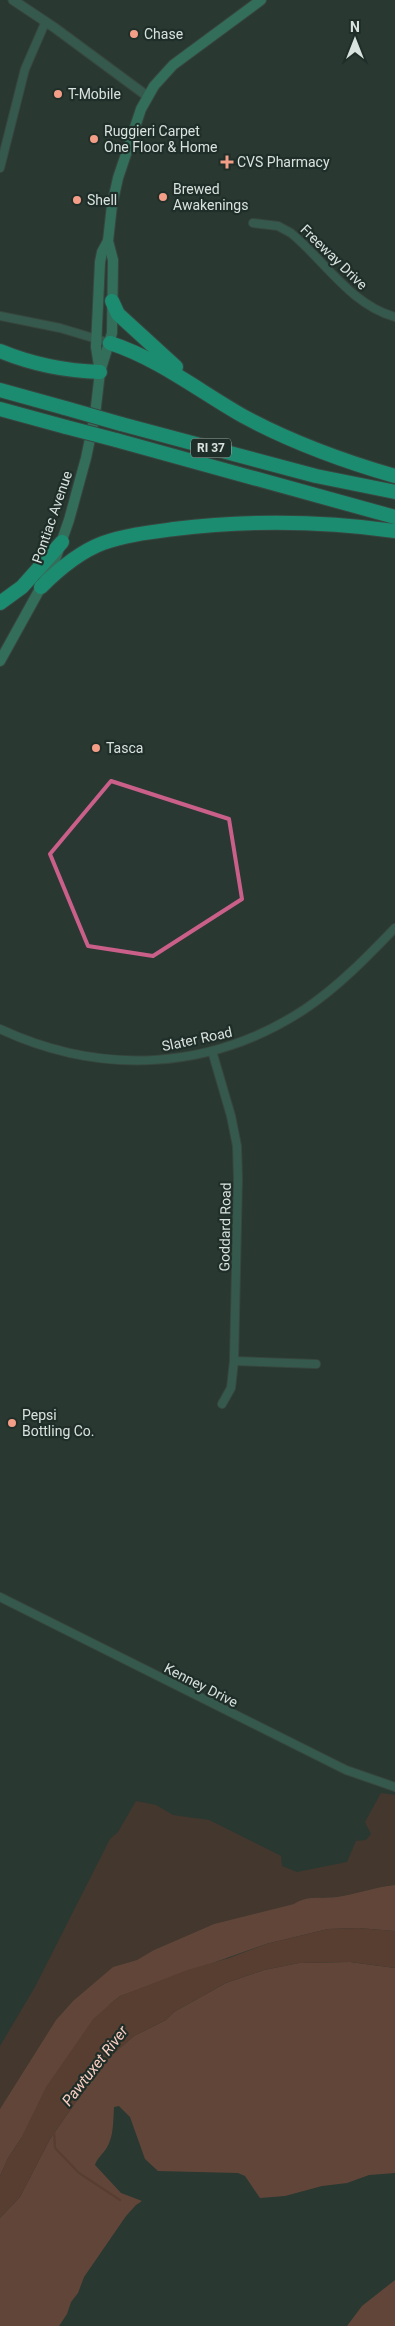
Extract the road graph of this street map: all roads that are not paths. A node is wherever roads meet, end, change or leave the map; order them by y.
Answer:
1 (13, 0) edge
2 (261, 0) edge
3 (44, 23) junction
4 (147, 96) junction
5 (0, 168) edge
6 (253, 223) dead end
7 (108, 241) junction
8 (112, 301) junction
9 (0, 316) edge
10 (395, 317) edge
11 (96, 339) junction
12 (110, 343) junction
13 (0, 351) edge
14 (100, 372) junction
15 (0, 390) edge
16 (209, 395) junction
17 (0, 408) edge
18 (0, 417) edge
19 (66, 427) junction
20 (395, 476) edge
21 (395, 492) edge
22 (395, 517) edge
23 (395, 531) edge
24 (62, 542) junction
25 (42, 587) junction
26 (0, 604) edge
27 (0, 661) edge
28 (395, 928) edge
29 (0, 1028) edge
30 (212, 1051) junction
31 (234, 1361) junction
32 (316, 1364) dead end
33 (222, 1404) dead end
34 (0, 1597) edge
35 (395, 1786) edge

1 - 3 street
2 - 4 main road, Pontiac Avenue
3 - 4 street
3 - 5 street
4 - 7 main road, Pontiac Avenue
6 - 10 street, Freeway Drive
7 - 8 main road, Pontiac Avenue
7 - 11 main road, Pontiac Avenue
8 - 12 main road, Pontiac Avenue
8 - 16 highway
9 - 11 street
11 - 12 street
11 - 14 main road, Pontiac Avenue
12 - 14 main road, Pontiac Avenue
12 - 16 highway
13 - 14 highway
14 - 24 main road, Pontiac Avenue
15 - 21 highway, RI 37, bridge
16 - 20 highway
17 - 19 highway, RI 37
18 - 19 highway
19 - 22 highway, RI 37, bridge
23 - 25 highway
24 - 25 main road, Pontiac Avenue
24 - 26 highway
25 - 27 main road, Pontiac Avenue
28 - 30 street, Slater Road
29 - 30 street, Slater Road
30 - 31 street, Goddard Road
31 - 32 street
31 - 33 street, Goddard Road
34 - 35 street, Kenney Drive

